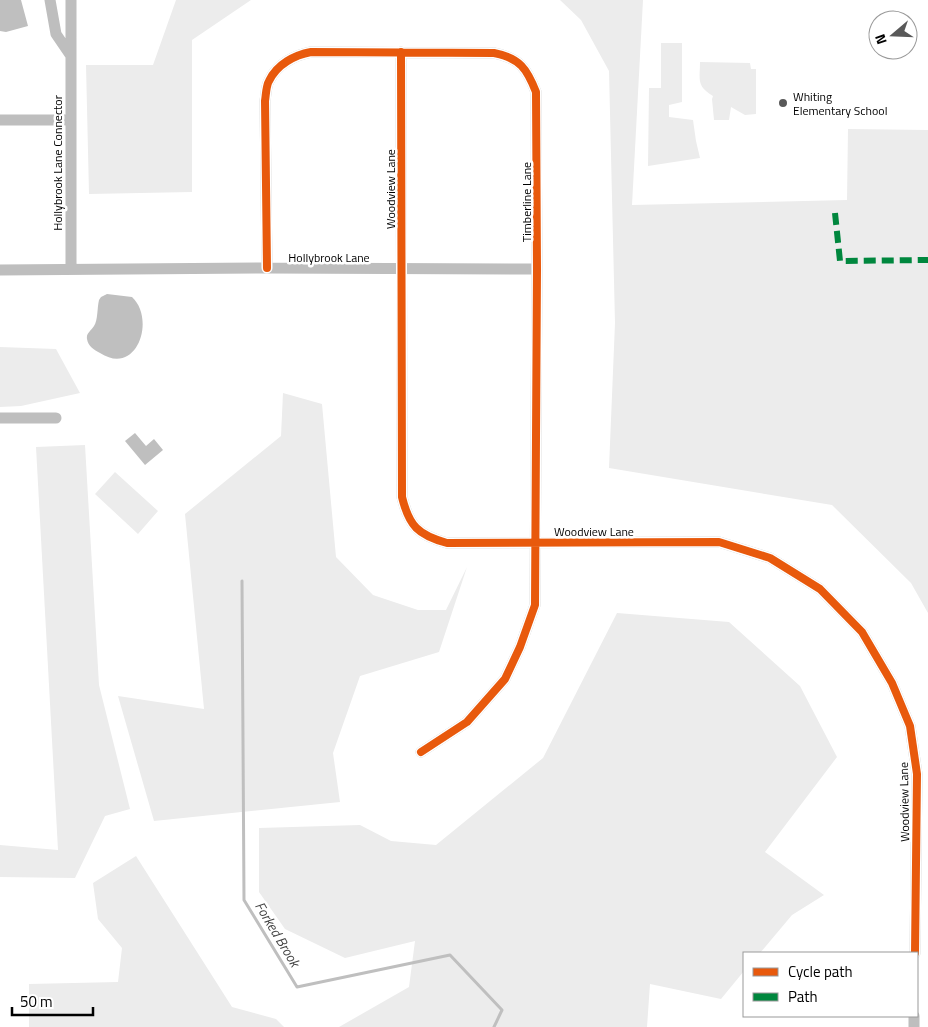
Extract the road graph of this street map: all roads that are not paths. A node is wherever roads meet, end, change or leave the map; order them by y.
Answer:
1 (50, 0) edge
2 (71, 0) edge
3 (401, 52) junction
4 (71, 56) junction
5 (0, 120) edge
6 (71, 120) junction
7 (267, 268) junction
8 (402, 269) junction
9 (537, 269) junction
10 (0, 270) edge
11 (72, 270) junction
12 (0, 418) edge
13 (56, 418) dead end
14 (536, 543) junction
15 (421, 752) dead end
16 (916, 952) edge

1 - 4 street
2 - 4 street, Hollybrook Lane Connector
3 - 7 street, Timberline Lane
3 - 8 street, Woodview Lane
3 - 9 street, Timberline Lane
4 - 6 street, Hollybrook Lane Connector
5 - 6 street
6 - 11 street, Hollybrook Lane Connector
7 - 8 street, Hollybrook Lane
7 - 11 street, Hollybrook Lane
8 - 9 street, Hollybrook Lane
8 - 14 street, Woodview Lane
9 - 14 street, Timberline Lane
10 - 11 street, Hollybrook Lane
12 - 13 street
14 - 15 street, Timberline Lane
14 - 16 street, Woodview Lane

